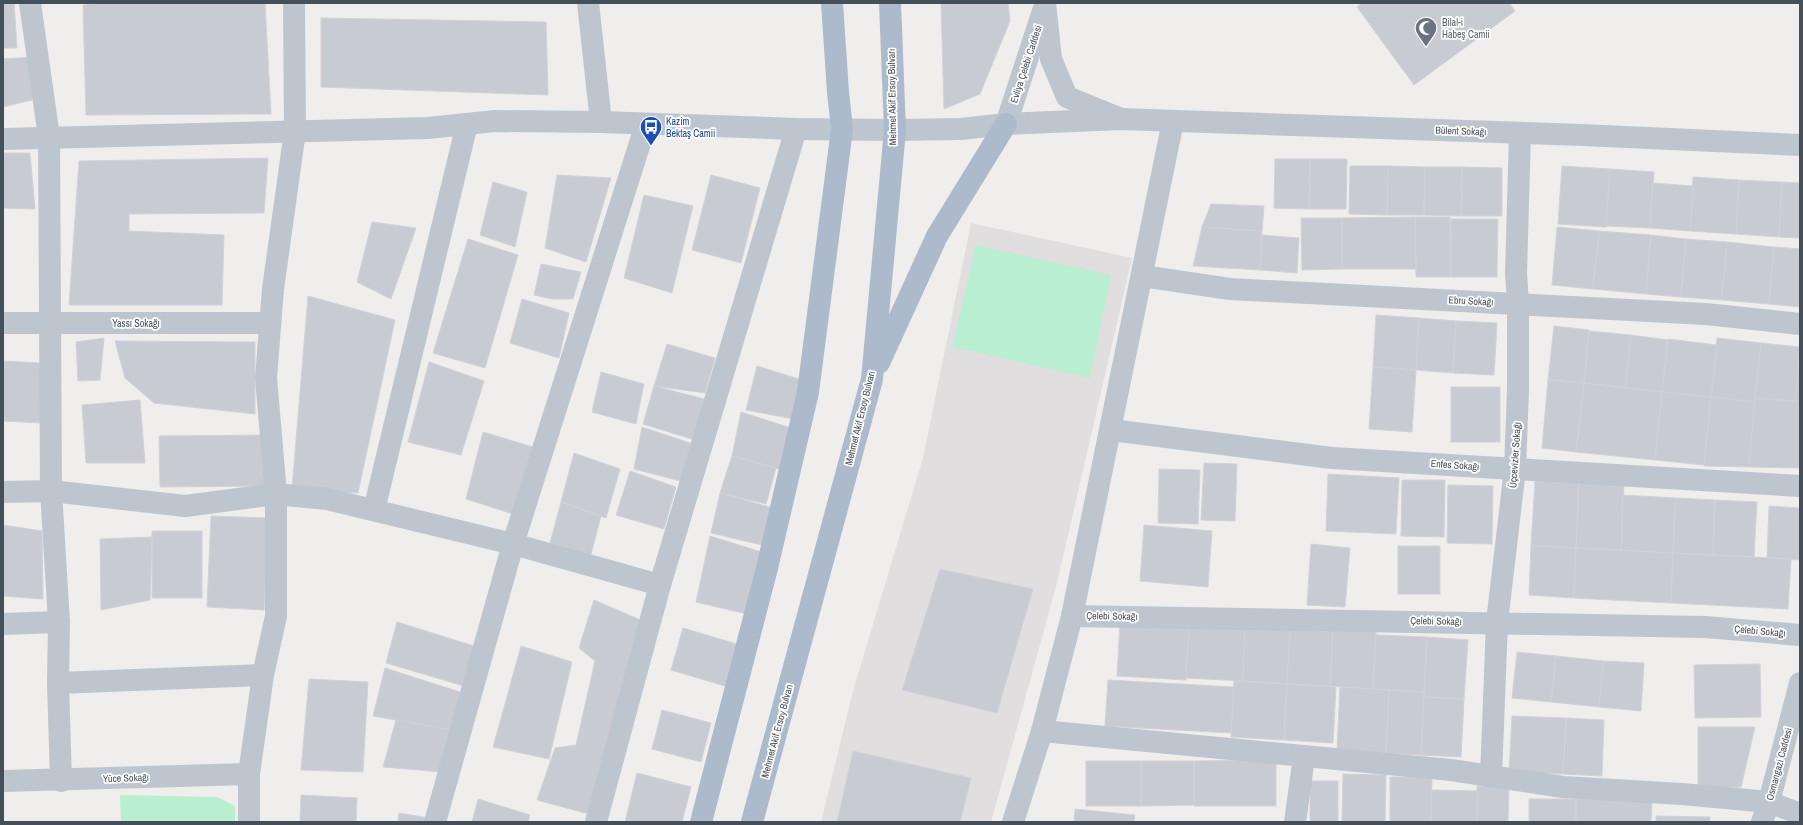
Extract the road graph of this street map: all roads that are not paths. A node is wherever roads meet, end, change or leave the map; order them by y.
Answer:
1 (30, 3) edge
2 (294, 3) edge
3 (588, 3) edge
4 (832, 3) edge
5 (890, 3) edge
6 (1045, 3) edge
7 (1121, 119) junction
8 (1173, 121) junction
9 (601, 122) junction
10 (467, 124) junction
11 (646, 124) junction
12 (1006, 124) junction
13 (796, 129) junction
14 (842, 129) junction
15 (894, 130) junction
16 (295, 131) junction
17 (1520, 133) junction
18 (49, 137) junction
19 (3, 139) edge
20 (1800, 145) edge
21 (1142, 276) junction
22 (1518, 303) junction
23 (3, 323) edge
24 (50, 323) junction
25 (270, 323) junction
26 (1800, 324) edge
27 (872, 379) junction
28 (1111, 430) junction
29 (1515, 469) junction
30 (1800, 486) edge
31 (51, 491) junction
32 (3, 492) edge
33 (276, 494) junction
34 (374, 510) junction
35 (513, 544) junction
36 (660, 585) junction
37 (1072, 616) junction
38 (58, 622) junction
39 (1497, 622) junction
40 (3, 624) edge
41 (1800, 635) edge
42 (263, 675) junction
43 (58, 683) junction
44 (1800, 683) edge
45 (1042, 731) junction
46 (1304, 757) junction
47 (248, 774) junction
48 (1491, 777) junction
49 (3, 781) edge
50 (61, 781) junction
51 (1765, 812) edge
52 (1800, 814) edge
53 (249, 822) edge
54 (435, 822) edge
55 (596, 822) edge
56 (701, 822) edge
57 (752, 822) edge
58 (1013, 822) edge
59 (1295, 822) edge

1 - 18 street
2 - 16 street
3 - 9 street
4 - 14 main road
5 - 15 main road, Mehmet Akif Ersoy Bulvarı
6 - 7 street
6 - 12 street, Evliya Çelebi Caddesi
7 - 8 street, Bülent Sokağı
7 - 12 street
8 - 17 street, Bülent Sokağı
8 - 21 street
9 - 10 street
9 - 11 street
10 - 16 street
10 - 34 street
11 - 13 street
11 - 35 street
12 - 15 street
12 - 27 main road
13 - 14 street
13 - 36 street
14 - 15 street
14 - 56 main road
15 - 27 main road, Mehmet Akif Ersoy Bulvarı
16 - 18 street
16 - 25 street
17 - 20 street, Bülent Sokağı
17 - 22 street, Üçcevizler Sokağı
18 - 19 street
18 - 24 street
21 - 22 street, Ebru Sokağı
21 - 28 street
22 - 26 street, Ebru Sokağı
22 - 29 street, Üçcevizler Sokağı
23 - 24 street, Yassı Sokağı
24 - 25 street, Yassı Sokağı
24 - 31 street
25 - 33 street
27 - 57 main road, Mehmet Akif Ersoy Bulvarı
28 - 29 street, Enfes Sokağı
28 - 37 street
29 - 30 street, Enfes Sokağı
29 - 39 street, Üçcevizler Sokağı
31 - 32 street
31 - 33 street
31 - 38 street
33 - 34 street
33 - 42 street
34 - 35 street
35 - 36 street
35 - 54 street
36 - 55 street
37 - 39 street, Çelebi Sokağı
37 - 45 street
38 - 40 street
38 - 43 street
39 - 41 street, Çelebi Sokağı
39 - 48 street, Üçcevizler Sokağı
42 - 43 street
42 - 47 street
43 - 50 street
44 - 51 street, Osmangazi Caddesi
45 - 46 street
45 - 58 street
46 - 48 street
46 - 59 street
47 - 50 street, Yüce Sokağı
47 - 53 street
48 - 51 street
49 - 50 street, Yüce Sokağı
51 - 52 street

